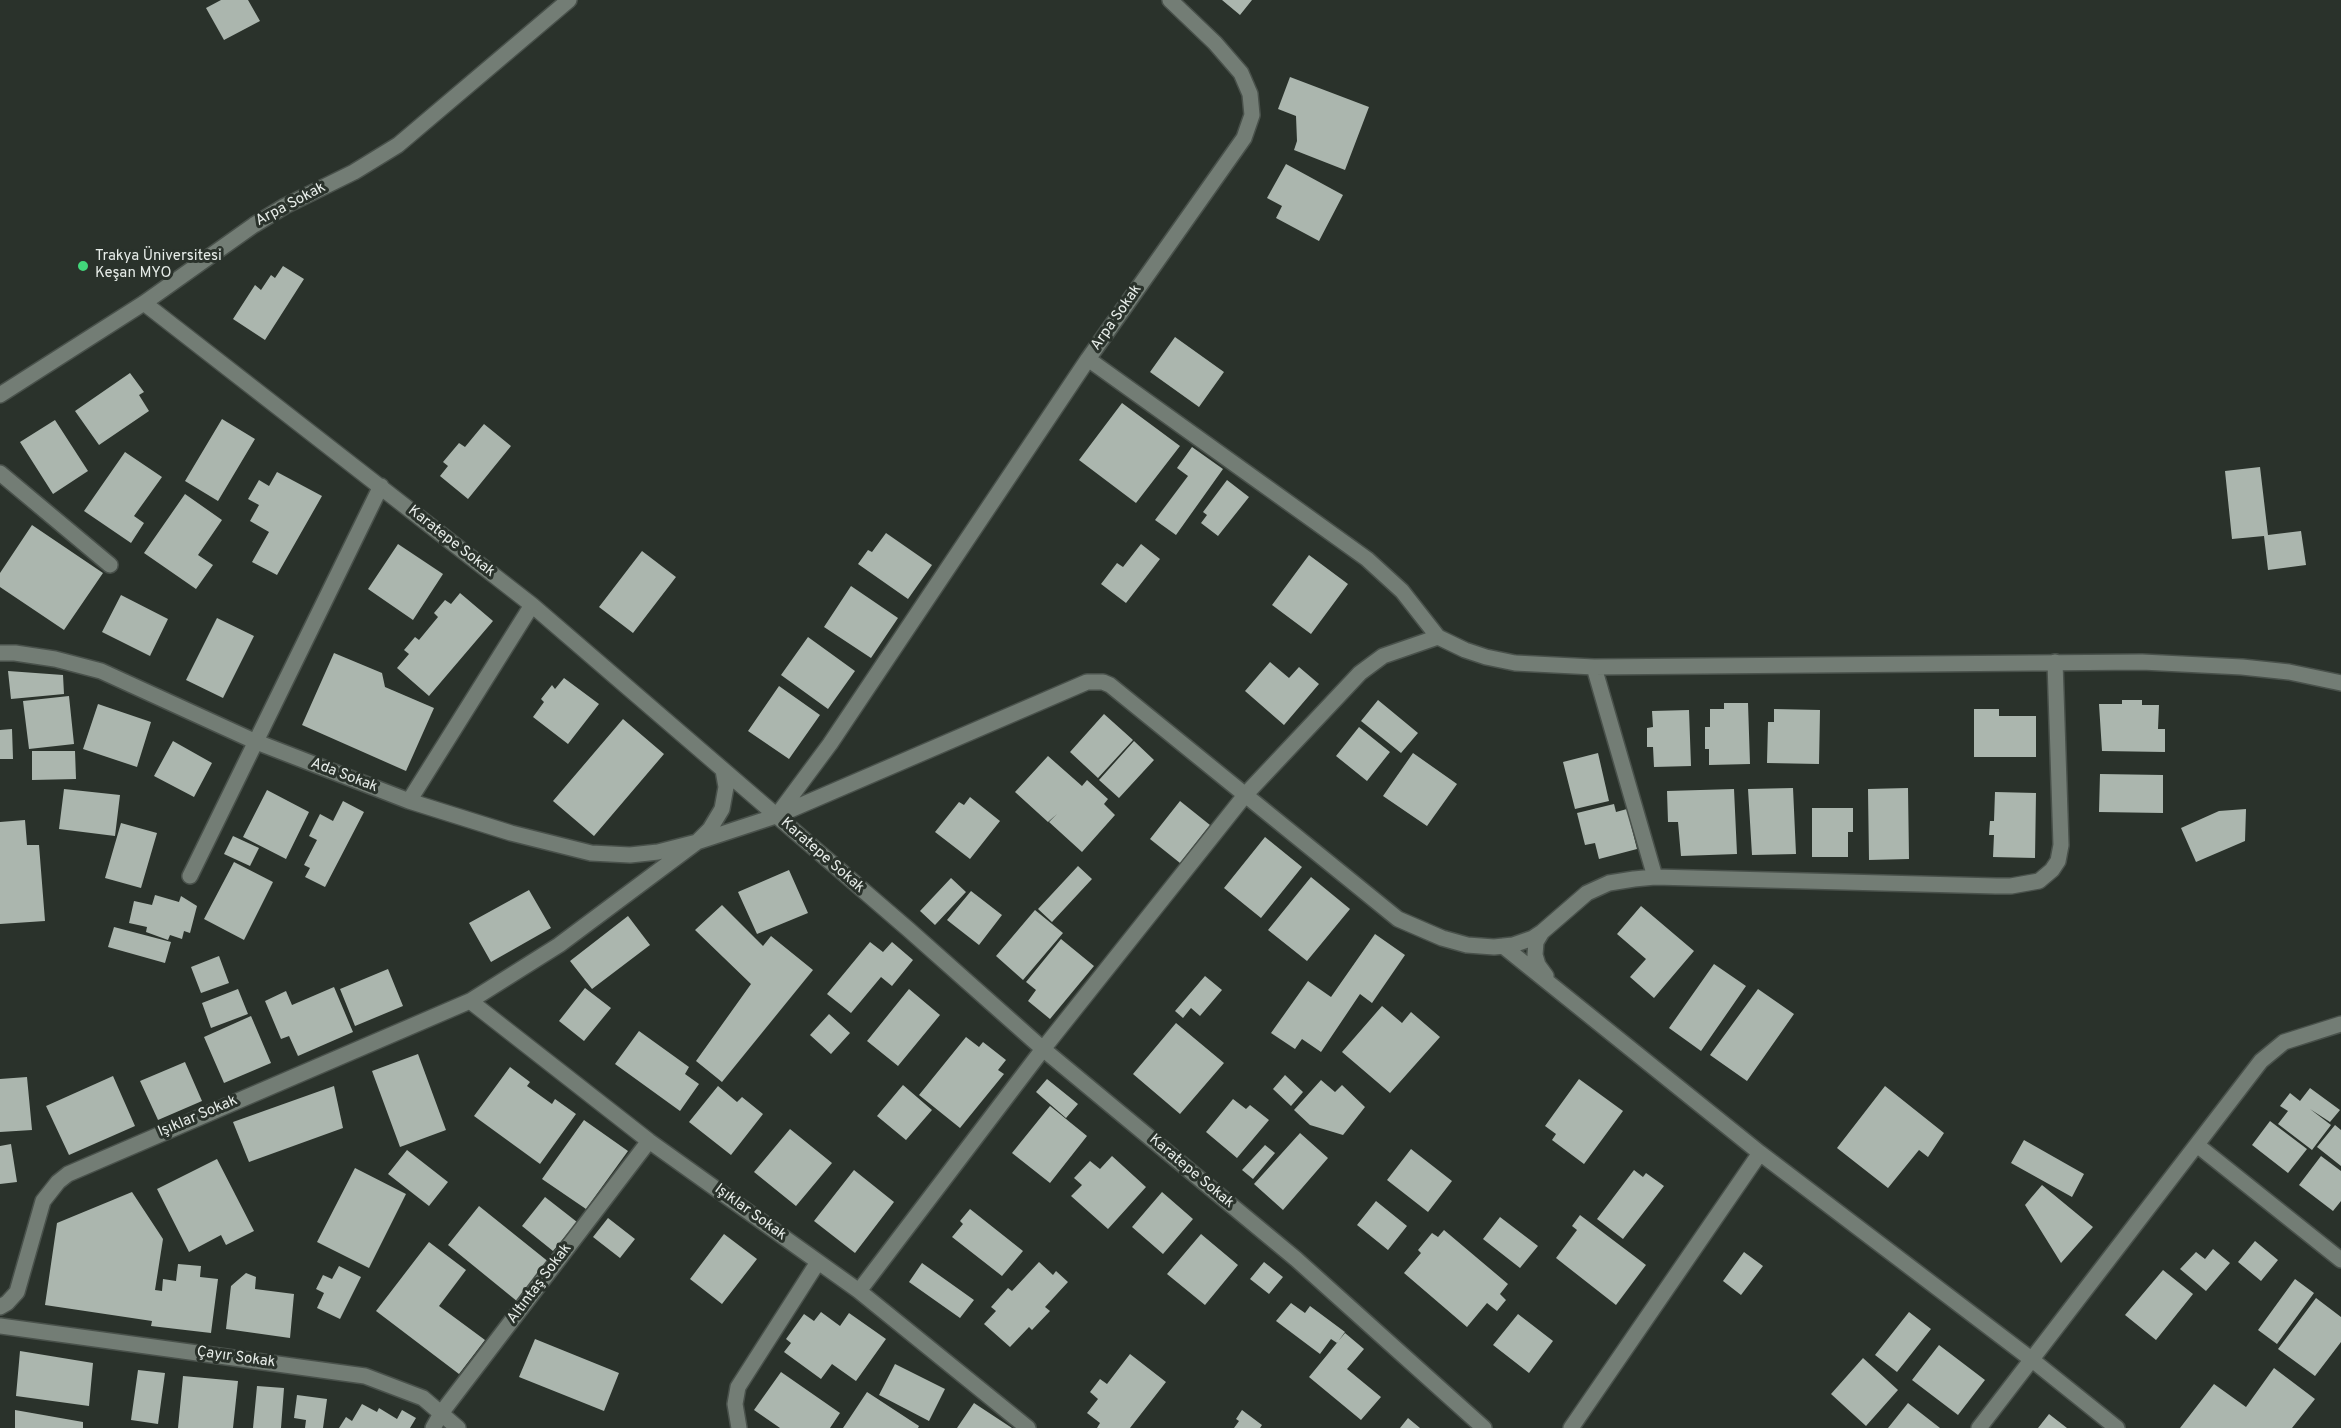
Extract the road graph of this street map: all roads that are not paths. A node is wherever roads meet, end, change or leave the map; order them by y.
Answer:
1 (570, 0) edge
2 (1170, 0) edge
3 (144, 303) junction
4 (1088, 359) junction
5 (0, 395) edge
6 (0, 473) edge
7 (381, 486) junction
8 (110, 565) dead end
9 (532, 605) junction
10 (1438, 637) junction
11 (0, 653) edge
12 (2055, 662) junction
13 (1594, 668) junction
14 (2341, 683) edge
15 (254, 741) junction
16 (723, 770) junction
17 (1246, 794) junction
18 (409, 801) junction
19 (776, 816) junction
20 (698, 842) junction
21 (190, 876) dead end
22 (1655, 877) junction
23 (1542, 932) junction
24 (1503, 946) junction
25 (1554, 987) junction
26 (470, 1001) junction
27 (2341, 1024) edge
28 (1043, 1049) junction
29 (650, 1142) junction
30 (2197, 1145) junction
31 (1760, 1153) junction
32 (2341, 1260) edge
33 (818, 1262) junction
34 (860, 1291) junction
35 (0, 1307) edge
36 (0, 1326) edge
37 (2031, 1359) junction
38 (442, 1412) junction
39 (433, 1428) edge
40 (458, 1428) edge
41 (739, 1428) edge
42 (1028, 1428) edge
43 (1484, 1428) edge
44 (1571, 1428) edge
45 (1979, 1428) edge
46 (2117, 1428) edge

1 - 3 street, Arpa Sokak
2 - 4 street, Arpa Sokak
3 - 5 street, Arpa Sokak
3 - 7 street, Karatepe Sokak
4 - 10 street, Arpa Sokak
4 - 19 street
6 - 8 street
7 - 9 street, Karatepe Sokak
7 - 15 street
9 - 16 street, Karatepe Sokak
9 - 18 street
10 - 13 street
10 - 17 street
11 - 15 street, Ada Sokak
12 - 13 street
12 - 14 street
12 - 22 street, Işıklar Sokak
13 - 22 street
15 - 18 street, Ada Sokak
15 - 21 street
16 - 19 street, Karatepe Sokak
16 - 20 street
17 - 19 street, Işıklar Sokak
17 - 24 street, Işıklar Sokak
17 - 28 street
18 - 20 street, Ada Sokak
19 - 20 street, Işıklar Sokak
19 - 28 street, Karatepe Sokak
20 - 26 street, Işıklar Sokak
22 - 23 street, Işıklar Sokak
23 - 24 street, Işıklar Sokak
23 - 25 street
24 - 25 street
25 - 31 street
26 - 29 street, Işıklar Sokak
26 - 35 street, Işıklar Sokak
27 - 30 street
28 - 34 street
28 - 43 street, Karatepe Sokak
29 - 33 street, Işıklar Sokak
29 - 38 street, Altıntaş Sokak
30 - 32 street
30 - 37 street
31 - 37 street
31 - 44 street
33 - 34 street, Işıklar Sokak
33 - 41 street
34 - 42 street, Işıklar Sokak
36 - 38 street, Çayır Sokak
37 - 45 street
37 - 46 street
38 - 39 street, Altıntaş Sokak
38 - 40 street, Çayır Sokak

